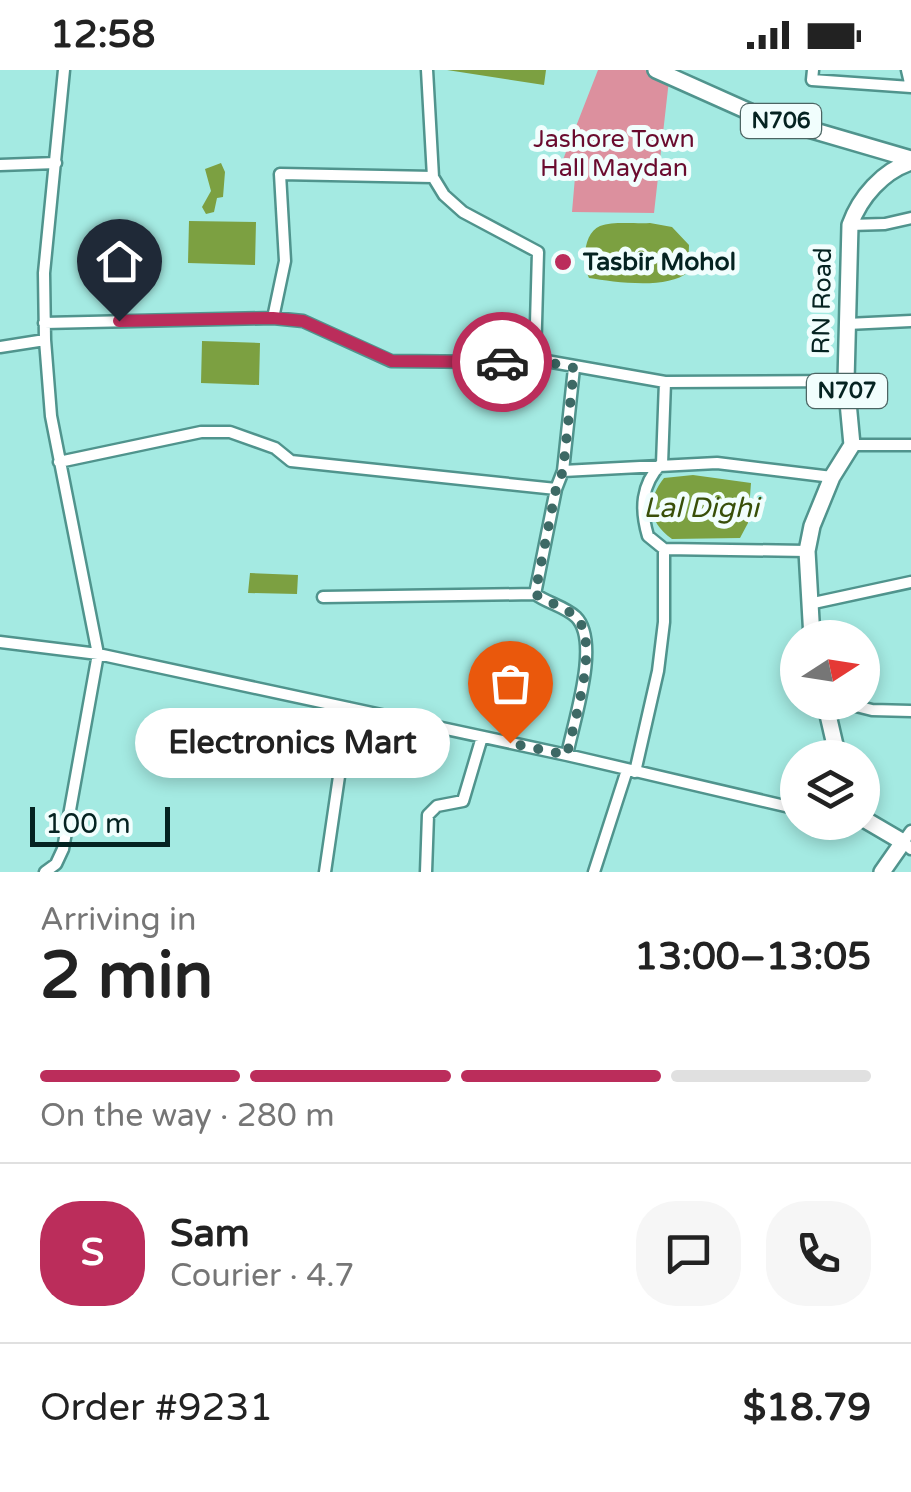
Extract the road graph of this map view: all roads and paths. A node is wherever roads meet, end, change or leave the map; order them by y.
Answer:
1 (64, 70) edge
2 (427, 70) edge
3 (656, 70) edge
4 (813, 70) edge
5 (906, 70) edge
6 (911, 160) edge
7 (56, 162) junction
8 (0, 164) edge
9 (432, 177) junction
10 (911, 218) edge
11 (850, 225) junction
12 (273, 318) junction
13 (911, 320) edge
14 (44, 324) junction
15 (847, 324) junction
16 (44, 340) junction
17 (0, 347) edge
18 (535, 359) junction
19 (574, 368) junction
20 (846, 381) junction
21 (665, 382) junction
22 (852, 445) junction
23 (911, 445) edge
24 (60, 462) junction
25 (662, 464) junction
26 (563, 471) junction
27 (832, 477) junction
28 (556, 489) junction
29 (664, 550) junction
30 (807, 550) junction
31 (911, 582) edge
32 (535, 594) junction
33 (323, 597) dead end
34 (809, 604) junction
35 (810, 620) edge
36 (0, 642) edge
37 (98, 654) junction
38 (349, 708) junction
39 (880, 710) edge
40 (911, 711) edge
41 (482, 737) junction
42 (567, 755) junction
43 (631, 771) junction
44 (780, 804) edge
45 (880, 827) edge
46 (908, 841) edge
47 (44, 872) edge
48 (324, 872) edge
49 (426, 872) edge
50 (594, 872) edge
51 (882, 872) edge

1 - 7 street
2 - 9 street
3 - 6 highway, N706
4 - 5 street
6 - 11 highway, RN Road
7 - 8 street
7 - 14 street
9 - 12 street
9 - 18 street
10 - 11 street
11 - 15 highway, RN Road / N707
12 - 14 street
12 - 18 street
13 - 15 street
14 - 16 street
15 - 20 highway, RN Road / N707
16 - 17 street
16 - 24 street
18 - 19 street
19 - 21 street
19 - 26 street
20 - 21 street
20 - 22 highway, RN Road / N707
21 - 25 street
22 - 23 street
22 - 27 highway, N707
24 - 28 street
24 - 37 street
25 - 26 street
25 - 27 street
25 - 29 street
26 - 28 street
27 - 30 highway, N707
28 - 32 street
29 - 30 street
29 - 43 street
30 - 34 highway, N707
31 - 34 street
32 - 33 street
32 - 42 street
34 - 35 highway, N707
36 - 37 street
37 - 38 street
37 - 47 street
38 - 41 street
38 - 48 street
39 - 40 street
41 - 42 street
41 - 49 street
42 - 43 street
43 - 44 street
43 - 50 street
45 - 46 highway
46 - 51 highway

